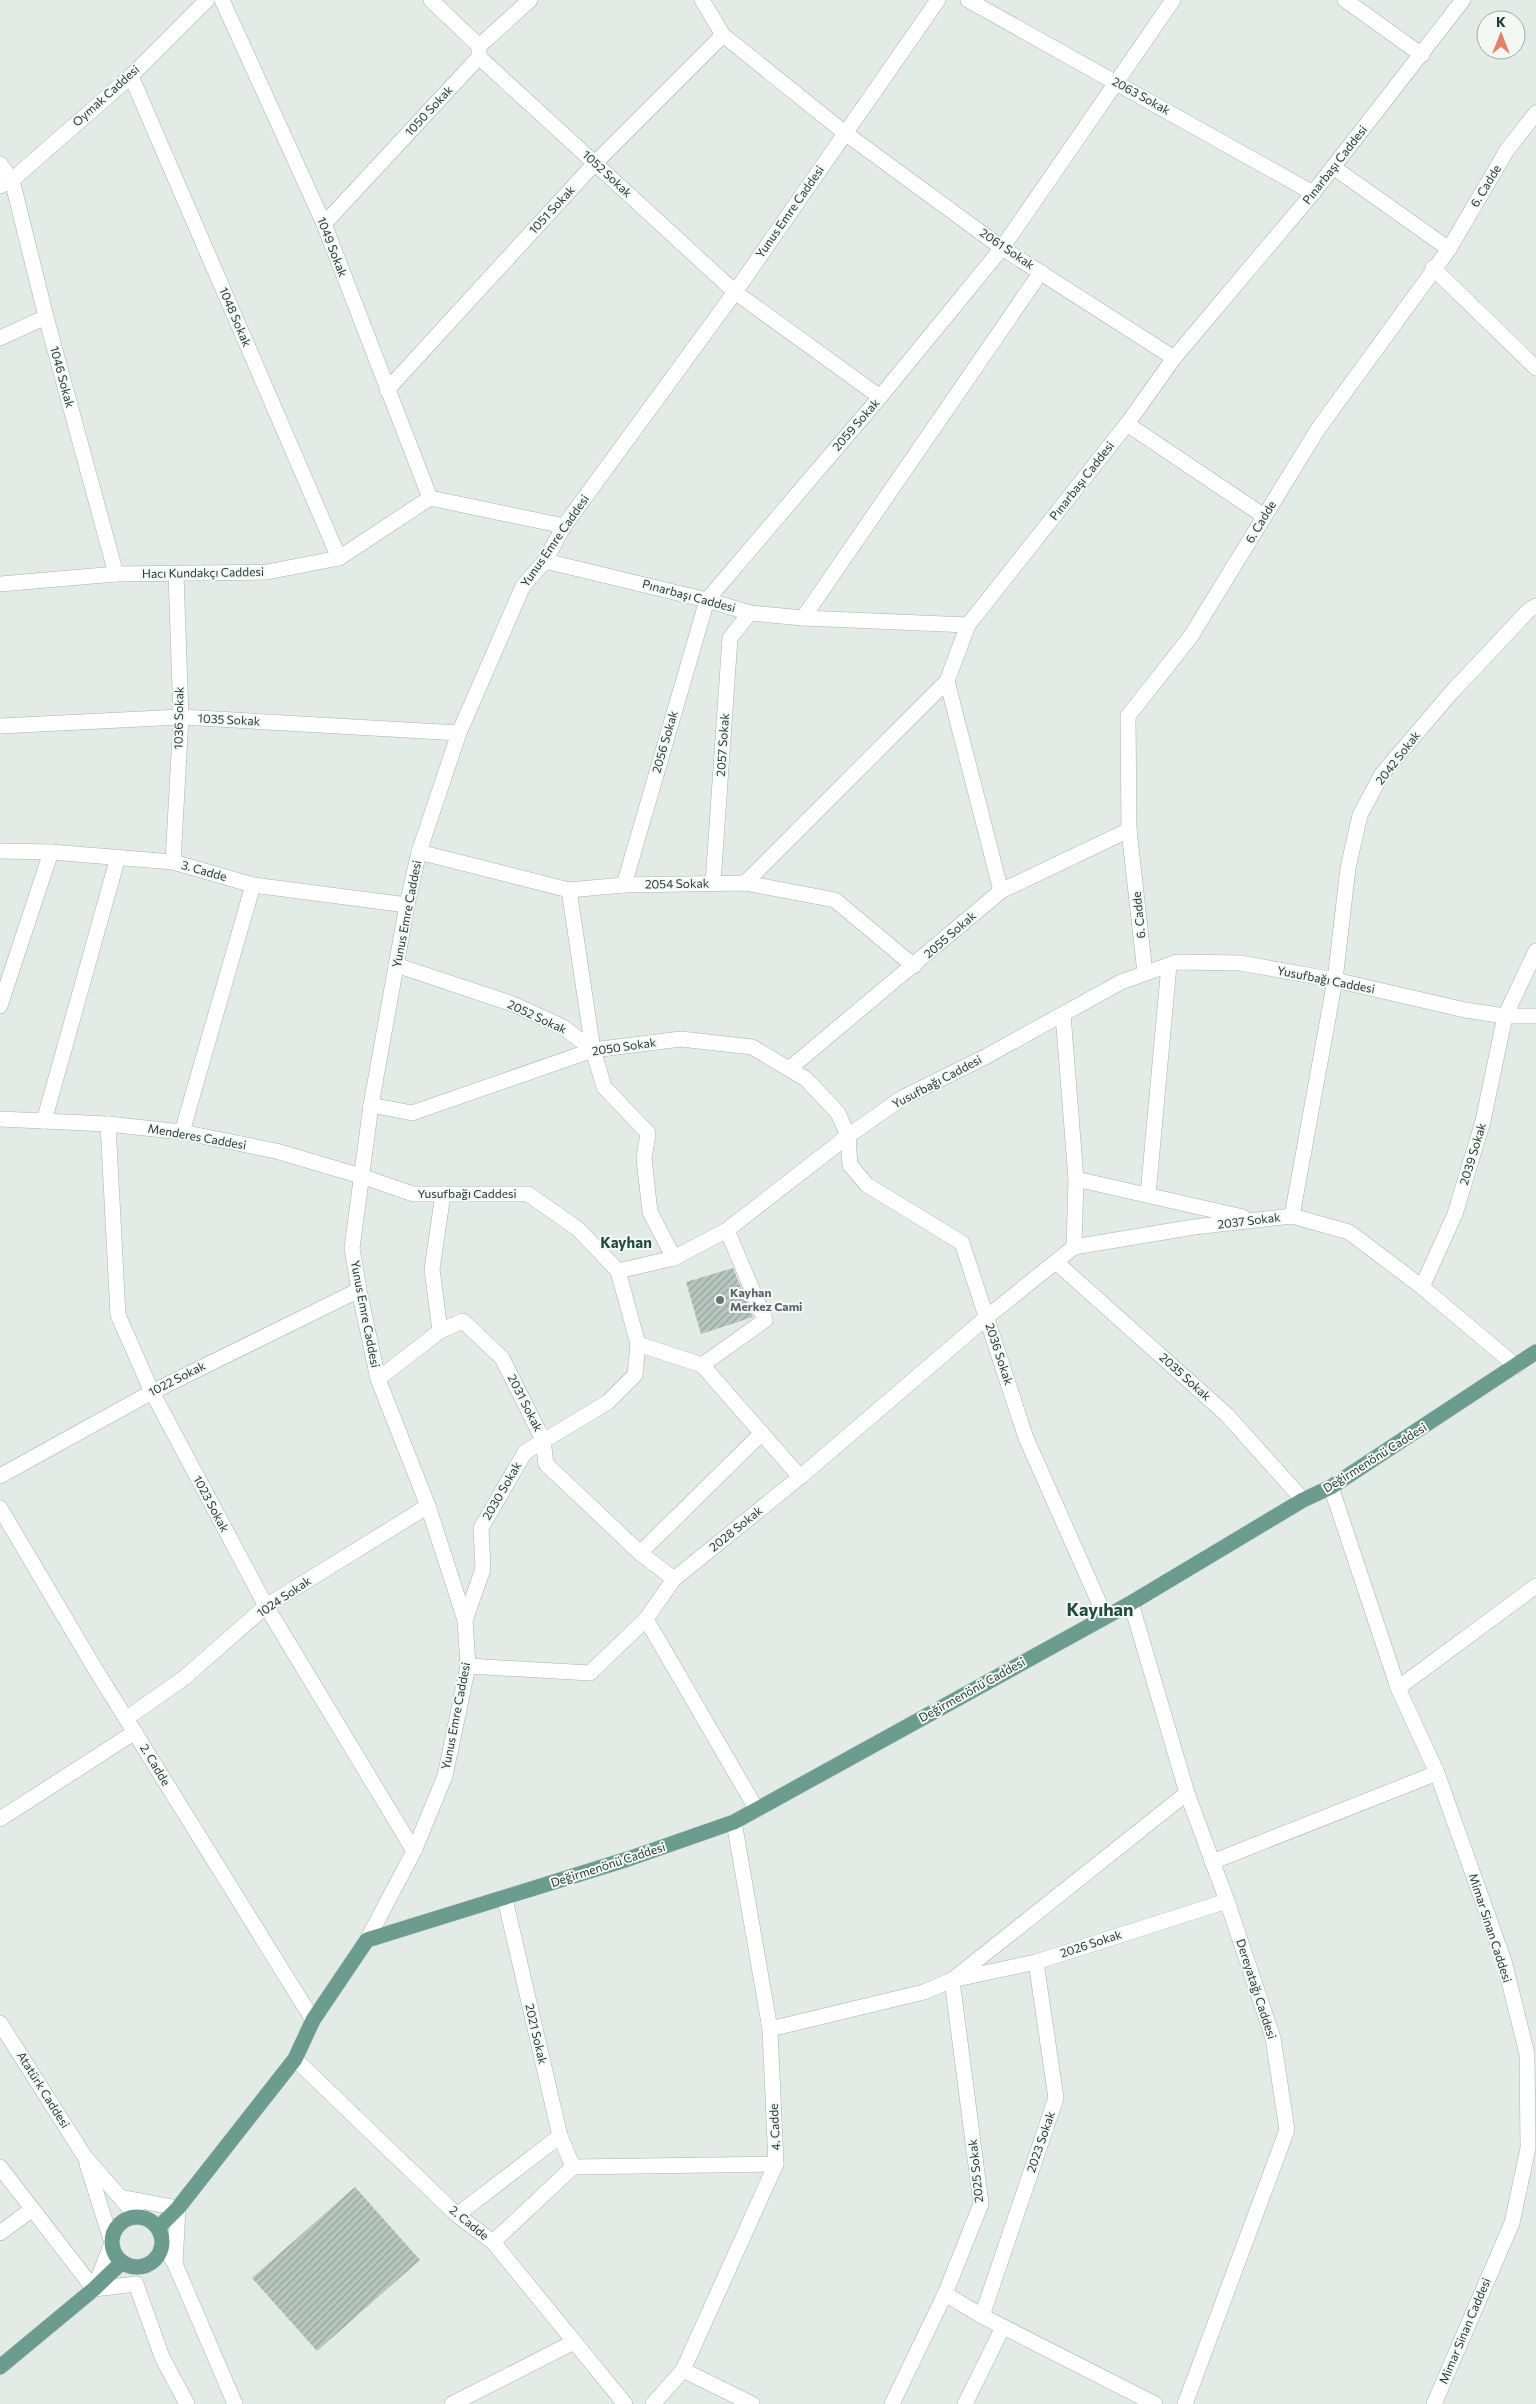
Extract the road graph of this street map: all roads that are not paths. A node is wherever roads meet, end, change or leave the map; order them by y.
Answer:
1 (207, 0) edge
2 (222, 0) edge
3 (431, 0) edge
4 (530, 0) edge
5 (702, 0) edge
6 (938, 0) edge
7 (968, 0) edge
8 (1173, 0) edge
9 (1345, 0) edge
10 (1463, 0) edge
11 (723, 35) junction
12 (479, 51) junction
13 (1422, 55) junction
14 (131, 76) junction
15 (1115, 82) junction
16 (1536, 113) edge
17 (845, 133) junction
18 (595, 163) junction
19 (0, 164) edge
20 (1333, 167) junction
21 (6, 183) edge
22 (1313, 193) junction
23 (324, 224) junction
24 (1002, 248) junction
25 (1449, 249) junction
26 (1433, 268) junction
27 (1041, 272) junction
28 (735, 292) junction
29 (46, 317) junction
30 (0, 338) edge
31 (1174, 358) junction
32 (1536, 368) edge
33 (387, 390) junction
34 (880, 397) junction
35 (1127, 424) junction
36 (430, 498) junction
37 (1264, 516) junction
38 (564, 526) junction
39 (339, 558) junction
40 (545, 561) junction
41 (116, 574) junction
42 (176, 574) junction
43 (0, 584) edge
44 (707, 600) junction
45 (1536, 606) edge
46 (750, 613) junction
47 (803, 618) junction
48 (968, 625) junction
49 (947, 681) junction
50 (181, 717) junction
51 (0, 726) edge
52 (458, 733) junction
53 (1129, 830) junction
54 (0, 851) edge
55 (51, 852) junction
56 (419, 852) junction
57 (118, 856) junction
58 (173, 862) junction
59 (745, 883) junction
60 (713, 884) junction
61 (253, 885) junction
62 (624, 885) junction
63 (569, 890) junction
64 (1001, 891) junction
65 (407, 905) junction
66 (1536, 951) edge
67 (396, 965) junction
68 (1169, 965) junction
69 (914, 966) junction
70 (1146, 973) junction
71 (1335, 980) junction
72 (0, 1006) edge
73 (1063, 1014) junction
74 (1505, 1016) junction
75 (1536, 1016) edge
76 (593, 1050) junction
77 (789, 1069) junction
78 (371, 1105) junction
79 (0, 1119) edge
80 (44, 1121) junction
81 (108, 1124) junction
82 (182, 1132) junction
83 (848, 1136) junction
84 (361, 1176) junction
85 (1076, 1179) junction
86 (443, 1194) junction
87 (1148, 1195) junction
88 (1292, 1216) junction
89 (1252, 1220) junction
90 (727, 1230) junction
91 (1074, 1247) junction
92 (674, 1258) junction
93 (1057, 1263) junction
94 (618, 1271) junction
95 (1422, 1287) junction
96 (359, 1290) junction
97 (987, 1316) junction
98 (440, 1331) junction
99 (638, 1344) junction
100 (1536, 1352) edge
101 (702, 1365) junction
102 (1516, 1366) junction
103 (378, 1379) junction
104 (152, 1392) junction
105 (762, 1433) junction
106 (543, 1440) junction
107 (0, 1476) edge
108 (800, 1476) junction
109 (1331, 1487) junction
110 (1303, 1500) junction
111 (428, 1506) junction
112 (0, 1508) edge
113 (640, 1553) junction
114 (674, 1579) junction
115 (1536, 1586) edge
116 (1130, 1603) junction
117 (266, 1606) junction
118 (1105, 1616) junction
119 (646, 1619) junction
120 (466, 1620) junction
121 (468, 1666) junction
122 (1398, 1688) junction
123 (127, 1718) junction
124 (135, 1732) junction
125 (1437, 1773) junction
126 (1187, 1793) junction
127 (757, 1810) junction
128 (0, 1819) edge
129 (734, 1822) junction
130 (414, 1851) junction
131 (1212, 1862) junction
132 (504, 1898) junction
133 (1227, 1900) junction
134 (366, 1940) junction
135 (1036, 1962) junction
136 (952, 1980) junction
137 (313, 2020) junction
138 (0, 2022) edge
139 (770, 2029) junction
140 (295, 2059) junction
141 (560, 2136) junction
142 (85, 2158) junction
143 (776, 2164) junction
144 (0, 2167) edge
145 (573, 2167) junction
146 (120, 2197) junction
147 (178, 2208) junction
148 (31, 2210) junction
149 (457, 2215) junction
150 (144, 2218) junction
151 (158, 2228) junction
152 (0, 2233) edge
153 (493, 2242) junction
154 (112, 2243) junction
155 (162, 2244) junction
156 (122, 2262) junction
157 (175, 2264) junction
158 (136, 2284) junction
159 (94, 2289) junction
160 (945, 2294) junction
161 (982, 2316) junction
162 (1003, 2327) junction
163 (574, 2342) junction
164 (0, 2367) edge
165 (683, 2370) junction
166 (187, 2404) edge
167 (235, 2404) edge
168 (452, 2404) edge
169 (624, 2404) edge
170 (653, 2404) edge
171 (752, 2404) edge
172 (892, 2404) edge
173 (965, 2404) edge
174 (1155, 2404) edge
175 (1185, 2404) edge
176 (1434, 2404) edge

1 - 14 street, Oymak Caddesi
2 - 23 street, 1049 Sokak
3 - 12 street, 1052 Sokak
4 - 12 street, 1050 Sokak
5 - 11 street
6 - 17 street, Yunus Emre Caddesi
7 - 15 street, 2063 Sokak
8 - 15 street, 2059 Sokak
9 - 13 street
10 - 13 street, Pınarbaşı Caddesi
11 - 17 street, 2061 Sokak
11 - 18 street, 1051 Sokak
12 - 18 street, 1052 Sokak
12 - 23 street, 1050 Sokak
13 - 20 street, Pınarbaşı Caddesi
14 - 21 street, Oymak Caddesi
14 - 39 street, 1048 Sokak
15 - 22 street, 2063 Sokak
15 - 24 street, 2059 Sokak
16 - 25 street, 6. Cadde
17 - 24 street, 2061 Sokak
17 - 28 street, Yunus Emre Caddesi
18 - 28 street, 1052 Sokak
18 - 33 street, 1051 Sokak
19 - 21 street
20 - 22 street, Pınarbaşı Caddesi
20 - 25 street
21 - 29 street, 1046 Sokak
22 - 31 street, Pınarbaşı Caddesi
23 - 33 street, 1049 Sokak
24 - 27 street, 2061 Sokak
24 - 34 street, 2059 Sokak
25 - 26 street, 6. Cadde
26 - 32 street
26 - 37 street, 6. Cadde
27 - 31 street, 2061 Sokak
27 - 47 street
28 - 34 street, 1052 Sokak
28 - 38 street, Yunus Emre Caddesi
29 - 30 street
29 - 41 street, 1046 Sokak
31 - 35 street, Pınarbaşı Caddesi
33 - 36 street, 1049 Sokak
34 - 44 street, 2059 Sokak
35 - 37 street
35 - 48 street, Pınarbaşı Caddesi
36 - 38 street
36 - 39 street, Hacı Kundakçı Caddesi
37 - 53 street, 6. Cadde
38 - 40 street, Yunus Emre Caddesi
39 - 42 street, Hacı Kundakçı Caddesi
40 - 44 street, Pınarbaşı Caddesi
40 - 52 street, Yunus Emre Caddesi
41 - 42 street, Hacı Kundakçı Caddesi
41 - 43 street, Hacı Kundakçı Caddesi
42 - 50 street, 1036 Sokak
44 - 46 street, Pınarbaşı Caddesi
44 - 62 street, 2056 Sokak
45 - 71 street, 2042 Sokak
46 - 47 street, Pınarbaşı Caddesi
46 - 60 street, 2057 Sokak
47 - 48 street, Pınarbaşı Caddesi
48 - 49 street
49 - 59 street
49 - 64 street
50 - 51 street, 1035 Sokak
50 - 52 street, 1035 Sokak
50 - 58 street, 1036 Sokak
52 - 56 street, Yunus Emre Caddesi
53 - 64 street, 2055 Sokak
53 - 70 street, 6. Cadde
54 - 55 street, 3. Cadde
55 - 57 street, 3. Cadde
55 - 72 street
56 - 63 street, 2054 Sokak
56 - 65 street, Yunus Emre Caddesi
57 - 58 street, 3. Cadde
57 - 80 street
58 - 61 street, 3. Cadde
59 - 60 street, 2054 Sokak
59 - 69 street, 2054 Sokak
60 - 62 street, 2054 Sokak
61 - 65 street, 3. Cadde
61 - 82 street
62 - 63 street, 2054 Sokak
63 - 76 street
64 - 69 street, 2055 Sokak
65 - 67 street, Yunus Emre Caddesi
66 - 74 street, 2039 Sokak
67 - 76 street, 2052 Sokak
67 - 78 street, Yunus Emre Caddesi
68 - 70 street, Yusufbağı Caddesi
68 - 71 street, Yusufbağı Caddesi
68 - 87 street
69 - 77 street, 2055 Sokak
70 - 73 street, Yusufbağı Caddesi
71 - 74 street, Yusufbağı Caddesi
71 - 88 street, 2042 Sokak
73 - 83 street, Yusufbağı Caddesi
73 - 85 street
74 - 75 street, Yusufbağı Caddesi
74 - 95 street, 2039 Sokak
76 - 77 street, 2050 Sokak
76 - 78 street, 2050 Sokak
76 - 92 street
77 - 83 street, 2050 Sokak
78 - 84 street, Yunus Emre Caddesi
79 - 80 street, Menderes Caddesi
80 - 81 street, Menderes Caddesi
81 - 82 street, Menderes Caddesi
81 - 104 street, 1023 Sokak
82 - 84 street, Menderes Caddesi
83 - 90 street, Yusufbağı Caddesi
83 - 97 street, 2036 Sokak
84 - 86 street, Yusufbağı Caddesi
84 - 96 street, Yunus Emre Caddesi
85 - 87 street
85 - 91 street
86 - 94 street, Yusufbağı Caddesi
86 - 98 street
87 - 89 street
88 - 89 street, 2037 Sokak
88 - 95 street, 2037 Sokak
89 - 91 street, 2037 Sokak
90 - 92 street, Yusufbağı Caddesi
90 - 101 street
91 - 93 street
92 - 94 street, Yusufbağı Caddesi
93 - 97 street
93 - 110 street, 2035 Sokak
94 - 99 street, 2030 Sokak
95 - 102 street, 2037 Sokak
96 - 103 street, Yunus Emre Caddesi
96 - 104 street, 1022 Sokak
97 - 108 street, 2028 Sokak
97 - 118 street, 2036 Sokak
98 - 103 street, 2031 Sokak
98 - 106 street, 2031 Sokak
99 - 101 street
99 - 106 street, 2030 Sokak
100 - 102 main road, Değirmenönü Caddesi
101 - 105 street
102 - 109 main road, Değirmenönü Caddesi
103 - 111 street, Yunus Emre Caddesi
104 - 107 street, 1022 Sokak
104 - 117 street, 1023 Sokak
105 - 108 street
105 - 113 street
106 - 113 street, 2031 Sokak
106 - 120 street, 2030 Sokak
108 - 114 street, 2028 Sokak
109 - 110 main road, Değirmenönü Caddesi
109 - 122 street, Mimar Sinan Caddesi
110 - 116 main road, Değirmenönü Caddesi
111 - 117 street, 1024 Sokak
111 - 120 street, Yunus Emre Caddesi
112 - 123 street, 2. Cadde
113 - 114 street, 2031 Sokak
114 - 119 street, 2028 Sokak
115 - 122 street
116 - 118 main road, Değirmenönü Caddesi
116 - 126 street, Dereyatağı Caddesi
117 - 123 street, 1024 Sokak
117 - 130 street, 1023 Sokak
118 - 127 main road, Değirmenönü Caddesi
119 - 121 street, 2028 Sokak
119 - 127 street
120 - 121 street, Yunus Emre Caddesi
121 - 130 street, Yunus Emre Caddesi
122 - 125 street, Mimar Sinan Caddesi
123 - 124 street, 2. Cadde
124 - 128 street
124 - 137 street, 2. Cadde
125 - 131 street
125 - 176 street, Mimar Sinan Caddesi
126 - 131 street, Dereyatağı Caddesi
126 - 136 street
127 - 129 main road, Değirmenönü Caddesi
129 - 132 main road, Değirmenönü Caddesi
129 - 139 street, 4. Cadde
130 - 134 street, Yunus Emre Caddesi
131 - 133 street, Dereyatağı Caddesi
132 - 134 main road, Değirmenönü Caddesi
132 - 141 street, 2021 Sokak
133 - 135 street, 2026 Sokak
133 - 175 street, Dereyatağı Caddesi
134 - 137 main road
135 - 136 street, 2026 Sokak
135 - 161 street, 2023 Sokak
136 - 139 street
136 - 160 street, 2025 Sokak
137 - 140 main road
138 - 142 street, Atatürk Caddesi
139 - 143 street, 4. Cadde
140 - 147 main road
140 - 149 street, 2. Cadde
141 - 145 street, 2021 Sokak
141 - 149 street
142 - 146 street
142 - 154 street
143 - 145 street
143 - 165 street, 4. Cadde
144 - 148 street
145 - 153 street
146 - 147 street
146 - 150 street
147 - 151 main road
147 - 157 street
148 - 152 street
148 - 159 street
149 - 153 street, 2. Cadde
150 - 151 main road
150 - 154 main road
151 - 155 main road
153 - 163 street, 2. Cadde
154 - 156 main road
154 - 159 street
155 - 156 main road
155 - 157 street
156 - 158 street
156 - 159 main road
157 - 167 street
158 - 159 street
158 - 166 street
159 - 164 main road
160 - 161 street
160 - 172 street, 2025 Sokak
161 - 162 street
162 - 173 street
162 - 174 street
163 - 168 street
163 - 169 street, 2. Cadde
165 - 170 street, 4. Cadde
165 - 171 street

